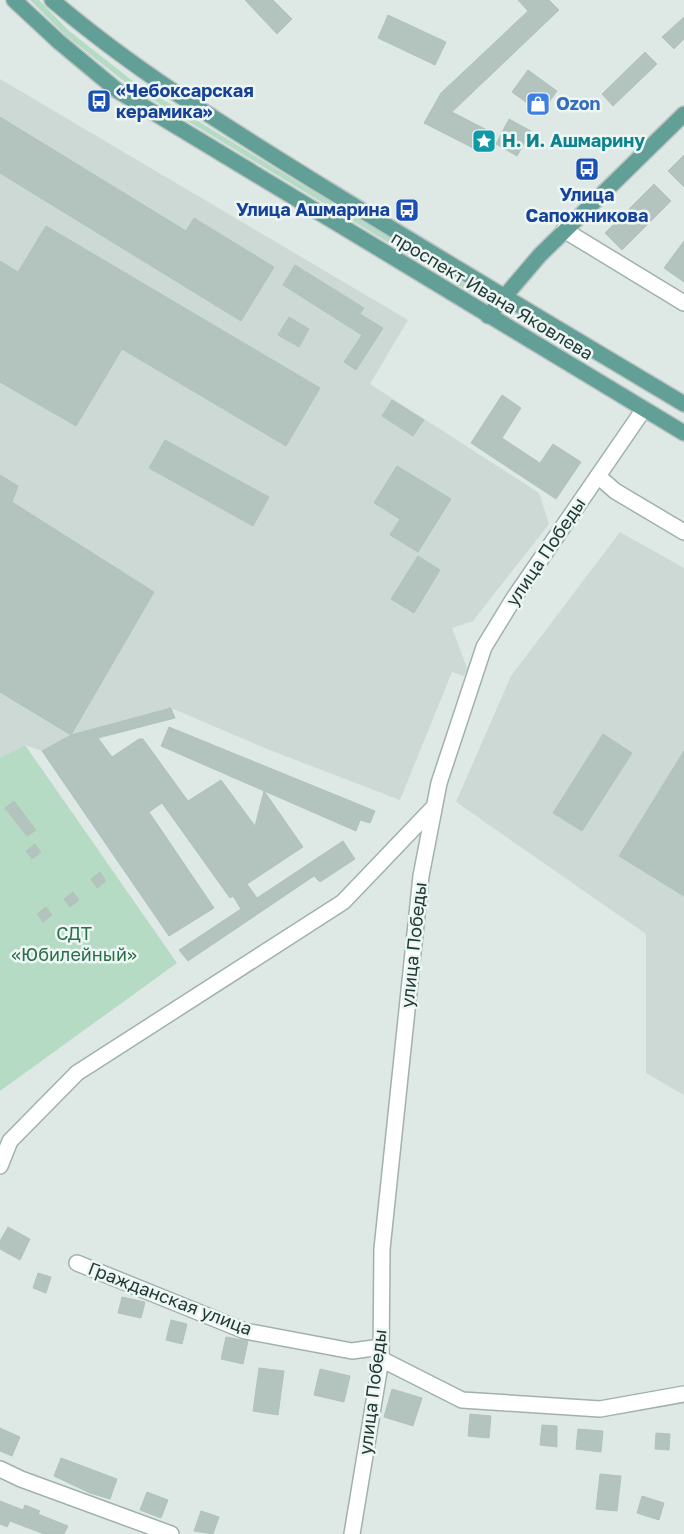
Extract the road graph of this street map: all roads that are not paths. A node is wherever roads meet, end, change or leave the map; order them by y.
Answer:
1 (14, 0) edge
2 (52, 0) edge
3 (684, 114) edge
4 (564, 230) junction
5 (502, 296) junction
6 (684, 303) edge
7 (488, 316) junction
8 (684, 404) edge
9 (644, 409) junction
10 (684, 433) edge
11 (598, 476) junction
12 (684, 532) edge
13 (432, 809) junction
14 (5, 1141) edge
15 (0, 1166) edge
16 (77, 1263) dead end
17 (381, 1353) junction
18 (684, 1394) edge
19 (0, 1469) edge
20 (172, 1534) edge
21 (352, 1534) edge

1 - 7 main road, проспект Ивана Яковлева
2 - 5 main road, проспект Ивана Яковлева
3 - 4 main road
4 - 5 main road
4 - 6 street
5 - 7 main road
5 - 8 main road, проспект Ивана Яковлева
7 - 9 main road, проспект Ивана Яковлева
9 - 10 main road, проспект Ивана Яковлева
9 - 11 street, улица Победы
11 - 12 street
11 - 13 street, улица Победы
13 - 14 street
13 - 17 street, улица Победы
14 - 15 street
16 - 17 street, Гражданская улица
17 - 18 street
17 - 21 street, улица Победы
19 - 20 street

